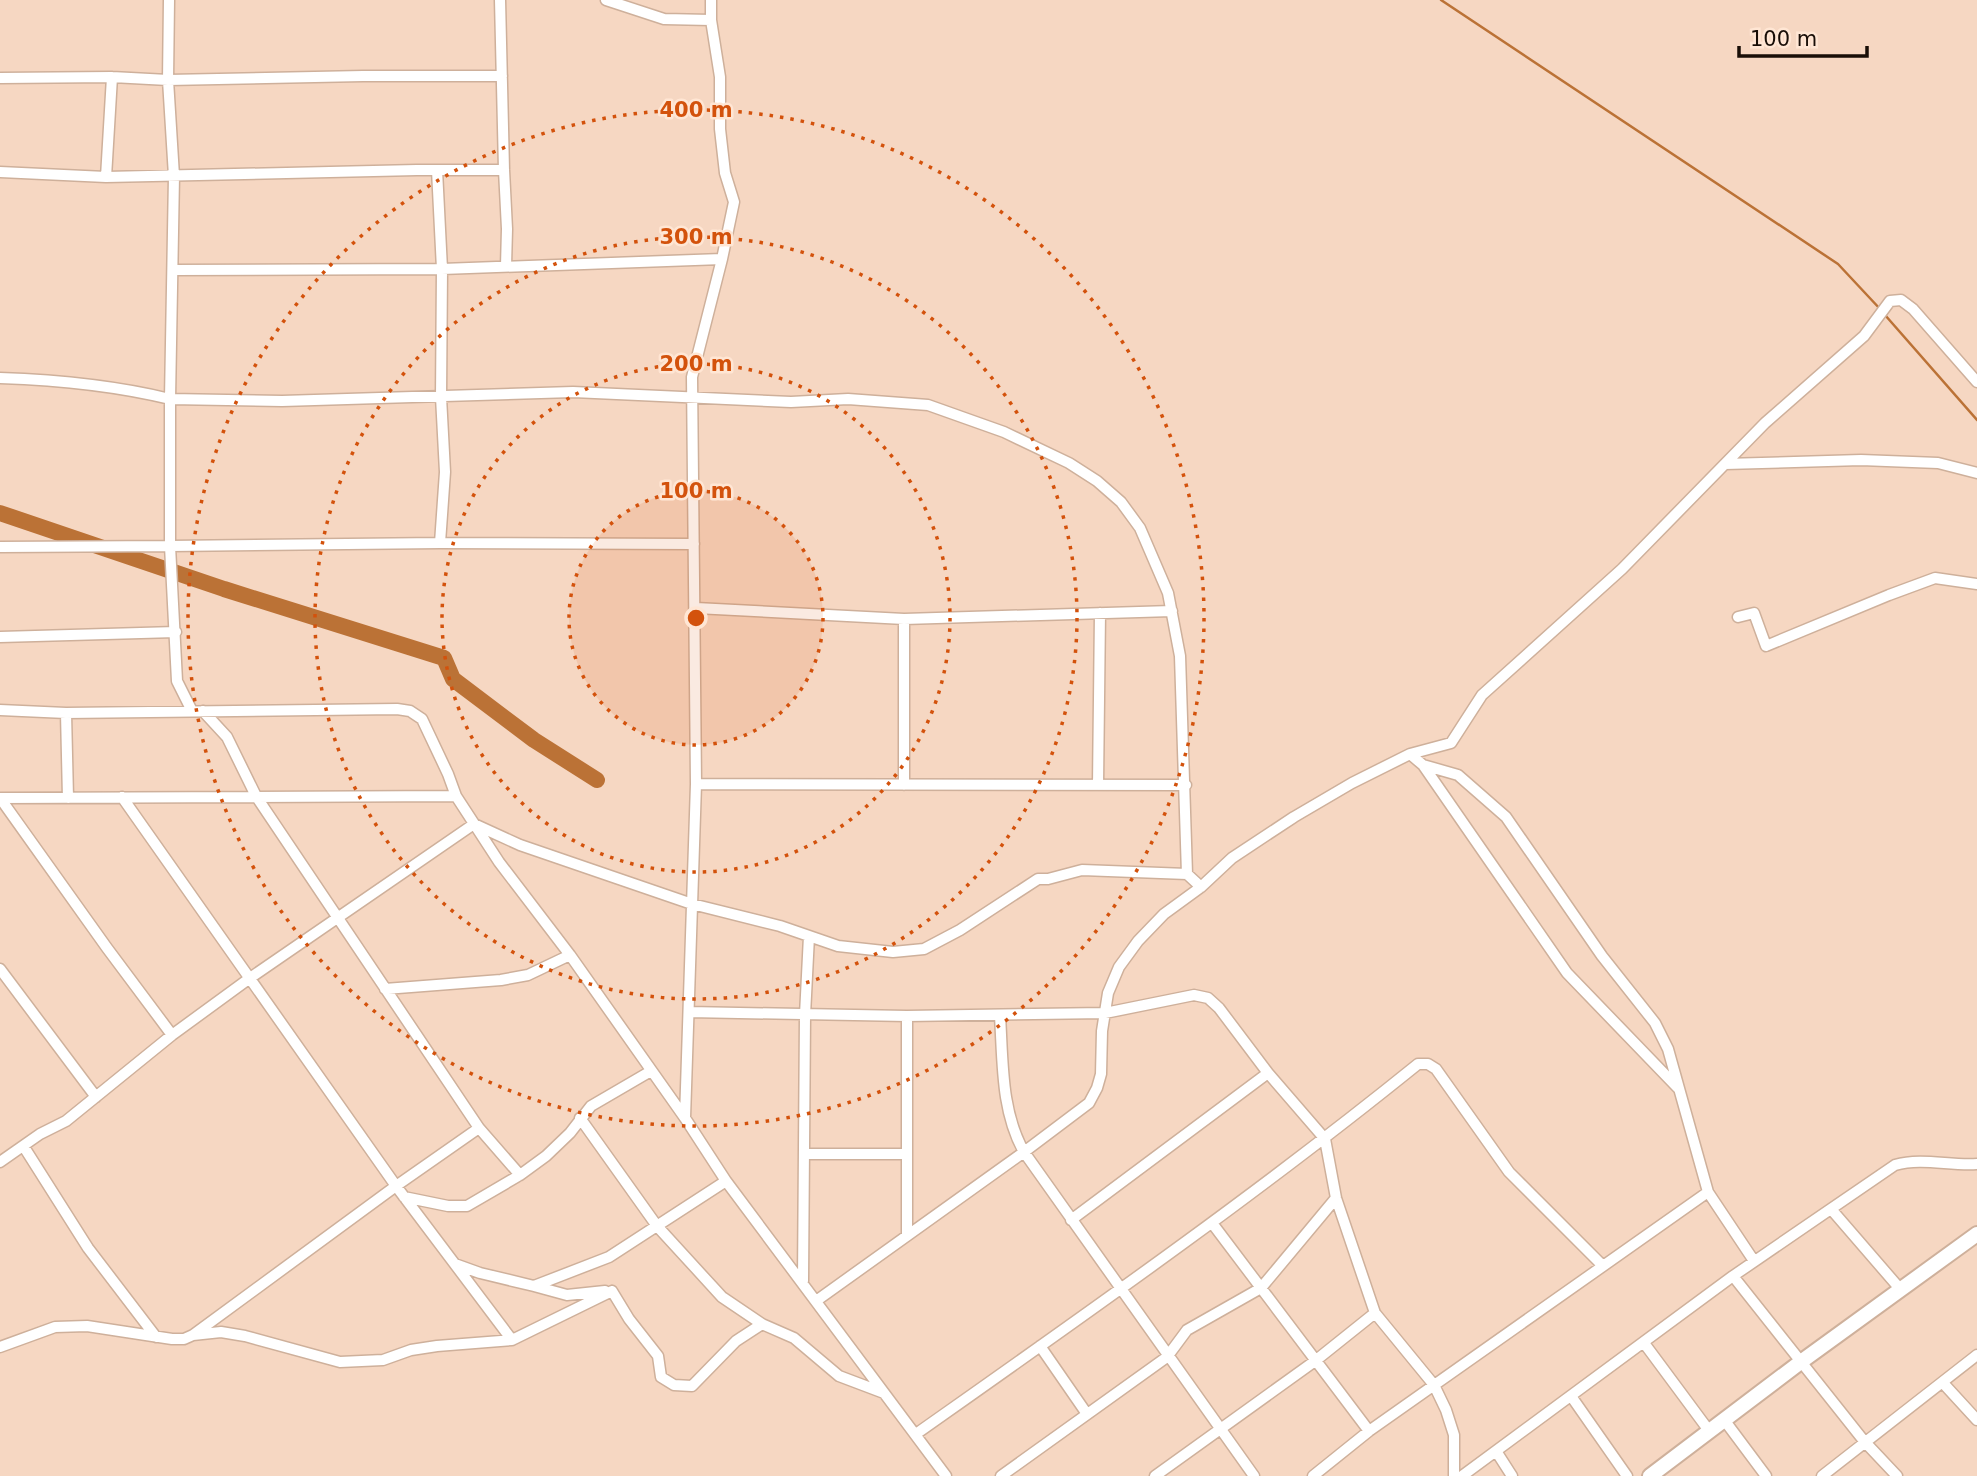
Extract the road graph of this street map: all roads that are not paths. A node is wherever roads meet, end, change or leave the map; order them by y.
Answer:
1 (169, 0) edge
2 (500, 0) edge
3 (606, 0) edge
4 (711, 0) edge
5 (711, 20) junction
6 (502, 75) junction
7 (112, 77) junction
8 (0, 78) edge
9 (168, 80) junction
10 (437, 170) junction
11 (504, 170) junction
12 (0, 172) edge
13 (174, 176) junction
14 (106, 177) junction
15 (722, 259) junction
16 (506, 266) junction
17 (442, 269) junction
18 (173, 270) junction
19 (0, 378) edge
20 (1977, 382) edge
21 (441, 397) junction
22 (691, 398) junction
23 (170, 399) junction
24 (1725, 464) junction
25 (1977, 472) edge
26 (440, 542) junction
27 (694, 544) junction
28 (170, 546) junction
29 (0, 547) edge
30 (1977, 584) edge
31 (696, 608) junction
32 (1172, 611) junction
33 (1100, 613) junction
34 (1738, 617) dead end
35 (904, 619) junction
36 (176, 632) junction
37 (0, 637) edge
38 (0, 710) edge
39 (198, 711) junction
40 (66, 713) junction
41 (1410, 754) junction
42 (1423, 765) junction
43 (696, 784) junction
44 (904, 785) junction
45 (1098, 785) junction
46 (1186, 785) junction
47 (256, 796) junction
48 (456, 796) junction
49 (122, 797) junction
50 (0, 798) edge
51 (68, 798) junction
52 (474, 824) junction
53 (1187, 874) junction
54 (1200, 887) junction
55 (692, 904) junction
56 (337, 918) junction
57 (809, 936) junction
58 (570, 955) junction
59 (0, 969) edge
60 (250, 978) junction
61 (385, 989) junction
62 (689, 1012) junction
63 (1105, 1013) junction
64 (805, 1015) junction
65 (906, 1016) junction
66 (1000, 1016) junction
67 (172, 1035) junction
68 (651, 1071) junction
69 (1268, 1073) junction
70 (1679, 1090) junction
71 (96, 1097) junction
72 (580, 1118) junction
73 (685, 1118) junction
74 (479, 1128) junction
75 (1325, 1139) junction
76 (24, 1147) junction
77 (1024, 1152) junction
78 (804, 1154) junction
79 (906, 1154) junction
80 (0, 1162) edge
81 (1977, 1164) edge
82 (520, 1175) junction
83 (726, 1181) junction
84 (396, 1186) junction
85 (1707, 1192) junction
86 (404, 1197) junction
87 (1336, 1198) junction
88 (1831, 1209) junction
89 (1071, 1220) junction
90 (1212, 1223) junction
91 (657, 1226) junction
92 (1977, 1234) edge
93 (906, 1236) junction
94 (1754, 1261) junction
95 (454, 1264) junction
96 (1603, 1266) junction
97 (1733, 1276) junction
98 (803, 1281) junction
99 (534, 1286) junction
100 (1261, 1288) junction
101 (1901, 1290) junction
102 (612, 1291) junction
103 (1120, 1291) junction
104 (816, 1301) junction
105 (1375, 1313) junction
106 (762, 1324) junction
107 (193, 1335) junction
108 (156, 1337) junction
109 (512, 1340) junction
110 (1644, 1343) junction
111 (1040, 1346) junction
112 (0, 1347) edge
113 (1977, 1355) edge
114 (1167, 1357) junction
115 (1315, 1361) junction
116 (1802, 1361) junction
117 (1943, 1383) junction
118 (1434, 1385) junction
119 (885, 1394) junction
120 (1571, 1396) junction
121 (1087, 1414) junction
122 (1977, 1420) edge
123 (1725, 1421) junction
124 (1220, 1429) junction
125 (1369, 1431) junction
126 (1710, 1432) junction
127 (916, 1434) junction
128 (1864, 1441) junction
129 (1496, 1451) junction
130 (946, 1476) edge
131 (1002, 1476) edge
132 (1155, 1476) edge
133 (1254, 1476) edge
134 (1313, 1476) edge
135 (1454, 1476) edge
136 (1462, 1476) edge
137 (1512, 1476) edge
138 (1627, 1476) edge
139 (1650, 1476) edge
140 (1766, 1476) edge
141 (1822, 1476) edge
142 (1897, 1476) edge

1 - 9 street
2 - 6 street
3 - 5 street
4 - 5 street
5 - 15 street
6 - 9 street
6 - 11 street
7 - 8 street
7 - 9 street
7 - 14 street
9 - 13 street
10 - 11 street
10 - 13 street
10 - 17 street
11 - 16 street
12 - 14 street
13 - 14 street
13 - 18 street
15 - 16 street
15 - 22 street
16 - 17 street
17 - 18 street
17 - 21 street
18 - 23 street
19 - 23 street
20 - 24 street
21 - 22 street
21 - 23 street
21 - 26 street
22 - 27 street
22 - 32 street
23 - 28 street
24 - 25 street
24 - 41 street
26 - 27 street
26 - 28 street
27 - 31 street
28 - 29 street
28 - 36 street
30 - 34 street
31 - 35 street
31 - 43 street
32 - 33 street
32 - 46 street
33 - 35 street
33 - 45 street
35 - 44 street
36 - 37 street
36 - 39 street
38 - 40 street
39 - 40 street
39 - 47 street
39 - 48 street
40 - 51 street
41 - 42 street
41 - 54 street
42 - 70 street
42 - 70 street
43 - 44 street
43 - 55 street
44 - 45 street
45 - 46 street
46 - 53 street
47 - 48 street
47 - 49 street
47 - 56 street
48 - 52 street
49 - 51 street
49 - 60 street
50 - 51 street
50 - 67 street
52 - 55 street
52 - 56 street
52 - 58 street
53 - 54 street
53 - 57 street
54 - 63 street
55 - 57 street
55 - 62 street
56 - 60 street
56 - 61 street
57 - 64 street
58 - 61 street
58 - 68 street
59 - 71 street
60 - 67 street
60 - 84 street
61 - 74 street
62 - 64 street
62 - 73 street
63 - 66 street
63 - 69 street
63 - 77 street
64 - 65 street
64 - 78 street
65 - 66 street
65 - 79 street
66 - 77 street
67 - 71 street
68 - 72 street
68 - 73 street
69 - 75 street
69 - 89 street
70 - 85 street
71 - 76 street
72 - 82 street
72 - 91 street
73 - 83 street
74 - 82 street
74 - 84 street
75 - 87 street
75 - 90 street
75 - 96 street
76 - 80 street
76 - 108 street
77 - 89 street
77 - 93 street
78 - 79 street
78 - 98 street
79 - 93 street
81 - 88 street
82 - 86 street
83 - 91 street
83 - 98 street
84 - 86 street
84 - 107 street
85 - 94 street
85 - 96 street
86 - 95 street
87 - 100 street
87 - 105 street
88 - 94 street
88 - 101 street
89 - 103 street
90 - 100 street
90 - 103 street
91 - 99 street
91 - 106 street
92 - 101 street
93 - 104 street
94 - 97 street
95 - 99 street
95 - 109 street
96 - 118 street
97 - 110 street
97 - 116 street
98 - 104 street
99 - 102 street
100 - 114 street
100 - 115 street
101 - 116 street
102 - 106 street
102 - 109 street
103 - 111 street
103 - 114 street
104 - 119 street
105 - 115 street
105 - 118 street
106 - 119 street
107 - 108 street
107 - 109 street
108 - 112 street
110 - 120 street
110 - 126 street
111 - 121 street
111 - 127 street
113 - 117 street
114 - 121 street
114 - 124 street
115 - 124 street
115 - 125 street
116 - 123 street
116 - 128 street
117 - 122 street
117 - 128 street
118 - 125 street
118 - 135 street
119 - 127 street
120 - 129 street
120 - 138 street
121 - 131 street
123 - 126 street
123 - 140 street
124 - 132 street
124 - 133 street
125 - 134 street
126 - 139 street
127 - 130 street
128 - 141 street
128 - 142 street
129 - 136 street
129 - 137 street

